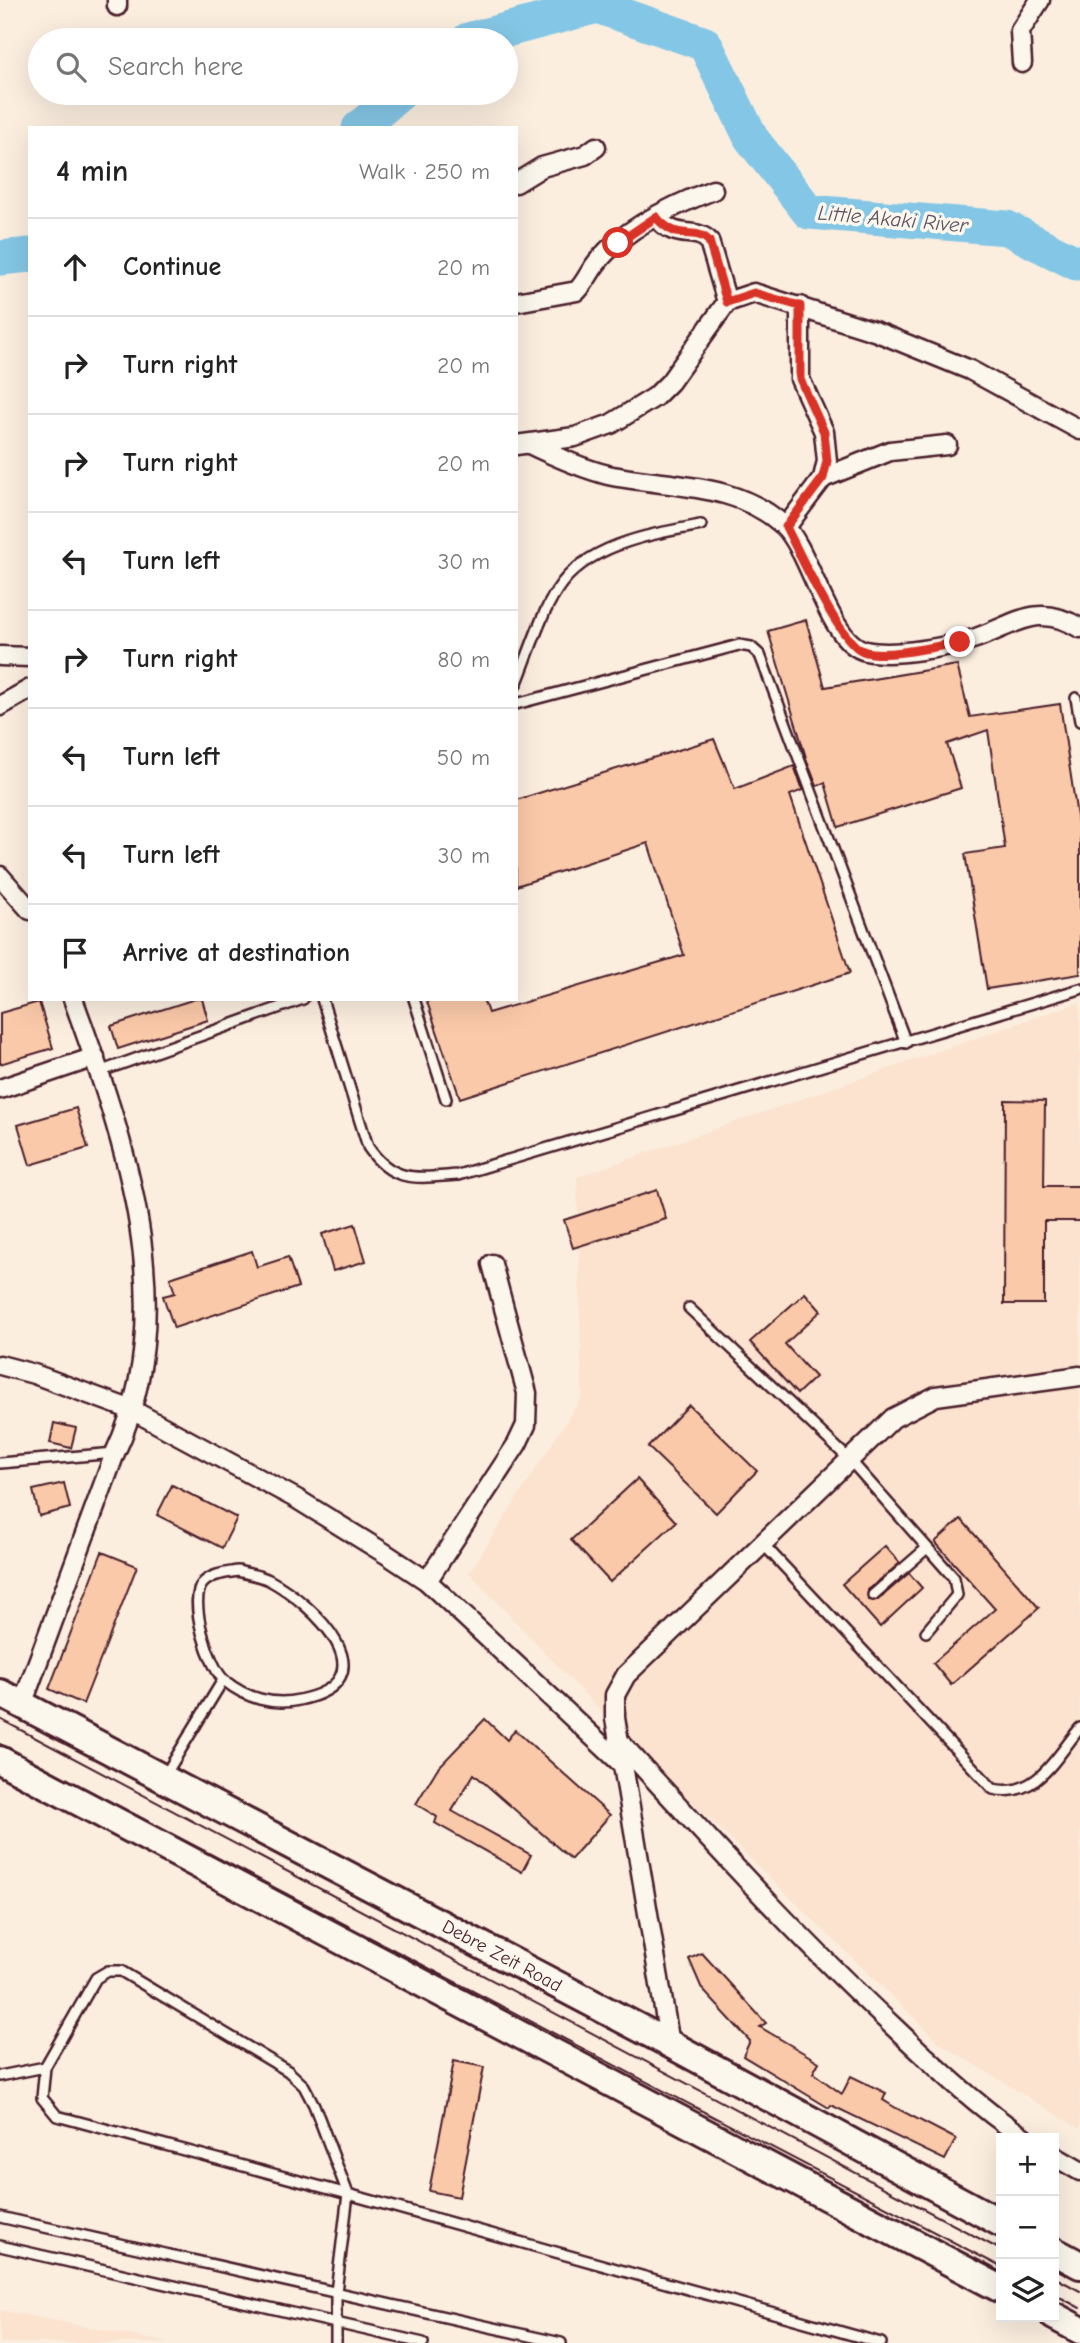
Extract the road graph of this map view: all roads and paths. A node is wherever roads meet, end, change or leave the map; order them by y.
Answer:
1 (1040, 0) edge
2 (1022, 64) dead end
3 (596, 147) dead end
4 (518, 182) edge
5 (713, 190) dead end
6 (656, 217) junction
7 (518, 302) edge
8 (727, 302) junction
9 (800, 306) junction
10 (1080, 430) edge
11 (520, 442) edge
12 (947, 445) dead end
13 (823, 478) junction
14 (701, 525) dead end
15 (786, 527) junction
16 (1080, 628) edge
17 (0, 656) edge
18 (28, 657) edge
19 (518, 680) edge
20 (28, 691) edge
21 (1076, 698) dead end
22 (518, 703) edge
23 (0, 706) edge
24 (1080, 721) edge
25 (0, 876) edge
26 (28, 907) edge
27 (1080, 989) edge
28 (74, 1001) edge
29 (297, 1001) edge
30 (323, 1001) edge
31 (415, 1001) edge
32 (906, 1043) junction
33 (97, 1065) junction
34 (0, 1089) edge
35 (446, 1099) dead end
36 (492, 1264) dead end
37 (689, 1308) dead end
38 (0, 1364) edge
39 (1080, 1376) edge
40 (132, 1410) junction
41 (115, 1453) junction
42 (850, 1460) junction
43 (0, 1463) edge
44 (763, 1544) junction
45 (927, 1548) junction
46 (427, 1581) junction
47 (873, 1595) dead end
48 (926, 1632) dead end
49 (223, 1680) junction
50 (11, 1699) edge
51 (1080, 1728) edge
52 (619, 1741) junction
53 (0, 1760) edge
54 (624, 1766) junction
55 (163, 1778) junction
56 (670, 2044) junction
57 (45, 2067) junction
58 (0, 2076) edge
59 (1018, 2133) edge
60 (1059, 2159) edge
61 (1080, 2171) edge
62 (348, 2194) junction
63 (0, 2217) edge
64 (996, 2220) edge
65 (0, 2246) edge
66 (1059, 2254) edge
67 (1080, 2265) edge
68 (996, 2286) edge
69 (336, 2292) junction
70 (1059, 2319) edge
71 (333, 2322) junction
72 (1080, 2330) edge
73 (336, 2343) edge
74 (423, 2343) edge
75 (561, 2343) edge
76 (881, 2343) edge

1 - 2 street
3 - 4 street
5 - 6 street
6 - 7 street
6 - 8 street
8 - 9 street
8 - 11 street
9 - 10 street
9 - 13 street
11 - 15 street
12 - 13 street
13 - 15 street
14 - 19 lane
15 - 16 street
17 - 18 street
20 - 23 street
21 - 24 lane
22 - 32 lane
25 - 26 street
27 - 32 lane
28 - 33 street
29 - 33 lane
30 - 32 lane
31 - 35 lane
33 - 34 street
33 - 40 street
36 - 46 street
37 - 42 lane
38 - 40 street
39 - 42 street
40 - 41 street
40 - 46 street
41 - 43 lane
41 - 50 street
42 - 44 street
42 - 45 lane
44 - 51 lane
44 - 52 street
45 - 47 lane
45 - 48 lane
46 - 54 street
49 - 49 lane
49 - 55 lane
50 - 55 main road, Debre Zeit Road
52 - 54 street
52 - 59 street
53 - 68 main road
54 - 56 street
55 - 56 main road, Debre Zeit Road
56 - 64 main road, Debre Zeit Road
57 - 58 lane
57 - 62 lane
57 - 62 lane
60 - 61 street
62 - 69 lane
62 - 76 lane
63 - 69 lane
65 - 71 lane
66 - 67 main road
69 - 71 lane
69 - 75 lane
70 - 72 main road
71 - 73 lane
71 - 74 lane

